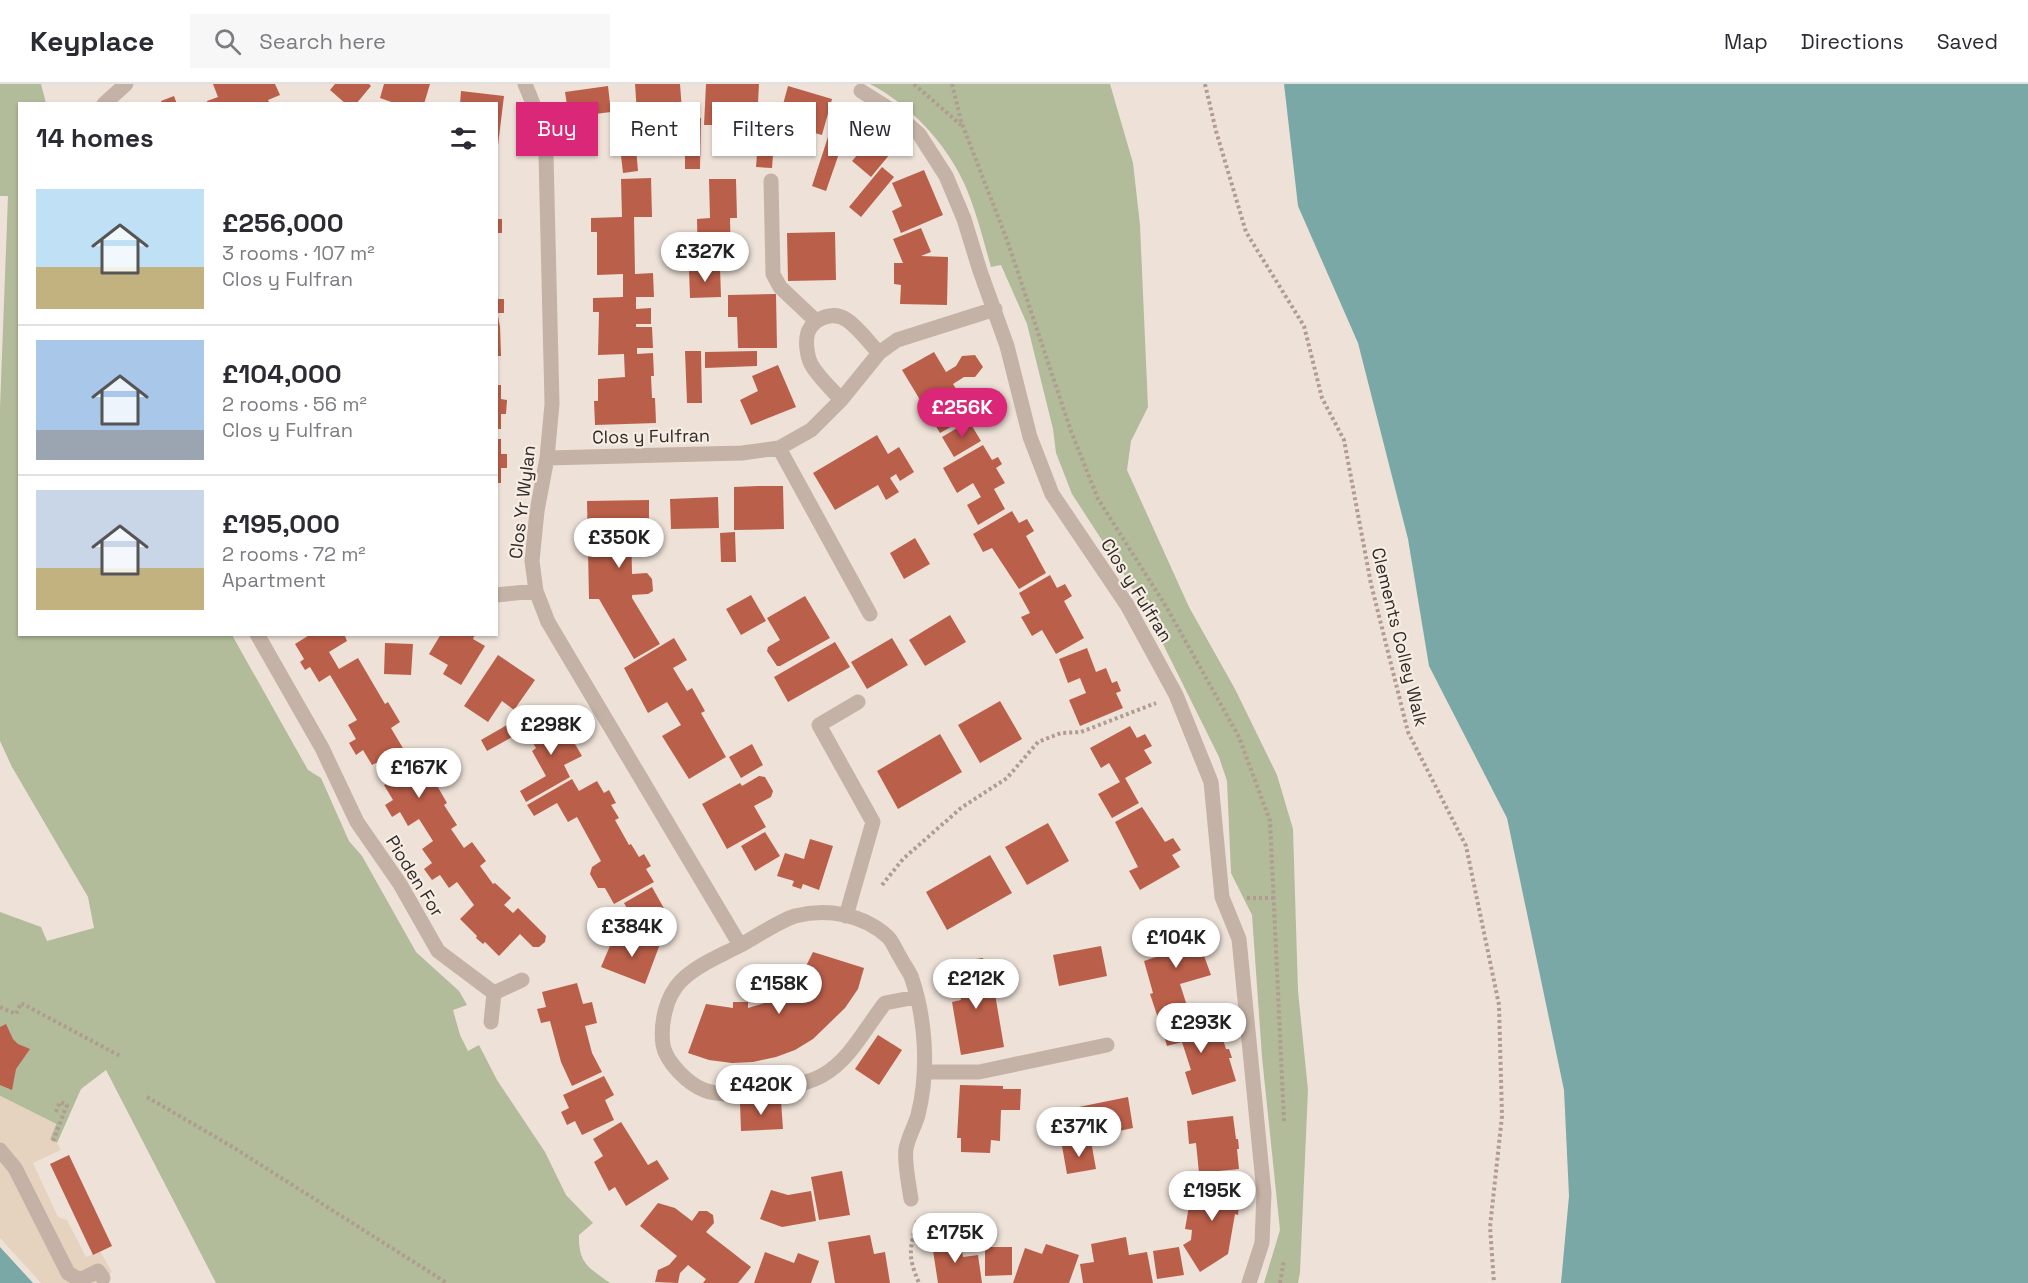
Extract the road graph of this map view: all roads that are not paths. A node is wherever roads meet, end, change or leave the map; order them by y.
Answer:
1 (126, 84) edge
2 (526, 84) edge
3 (861, 91) dead end
4 (106, 102) edge
5 (771, 180) dead end
6 (995, 309) junction
7 (816, 321) junction
8 (879, 353) junction
9 (842, 400) junction
10 (779, 448) junction
11 (547, 458) junction
12 (536, 591) junction
13 (498, 595) edge
14 (870, 614) dead end
15 (258, 636) edge
16 (858, 702) dead end
17 (846, 916) junction
18 (740, 945) junction
19 (522, 980) dead end
20 (494, 993) junction
21 (916, 997) junction
22 (491, 1022) dead end
23 (1107, 1045) dead end
24 (925, 1072) junction
25 (0, 1150) edge
26 (911, 1199) road end
27 (103, 1278) dead end
28 (1249, 1283) edge

1 - 4 street
2 - 11 street, Clos Yr Wylan
3 - 6 street, Clos y Fulfran
5 - 7 street
6 - 8 street, Clos y Fulfran
6 - 28 street, Clos y Fulfran
7 - 8 street
7 - 9 street
8 - 9 street, Clos y Fulfran
9 - 10 street, Clos y Fulfran
10 - 11 street, Clos y Fulfran
10 - 14 street
11 - 12 street, Clos Yr Wylan
12 - 13 street
12 - 18 street, Clos Yr Wylan
15 - 20 street, Pioden For
16 - 17 street
17 - 18 street
17 - 21 street
18 - 21 street
19 - 20 street
20 - 22 street
21 - 24 street
23 - 24 street
24 - 26 street
25 - 27 street

